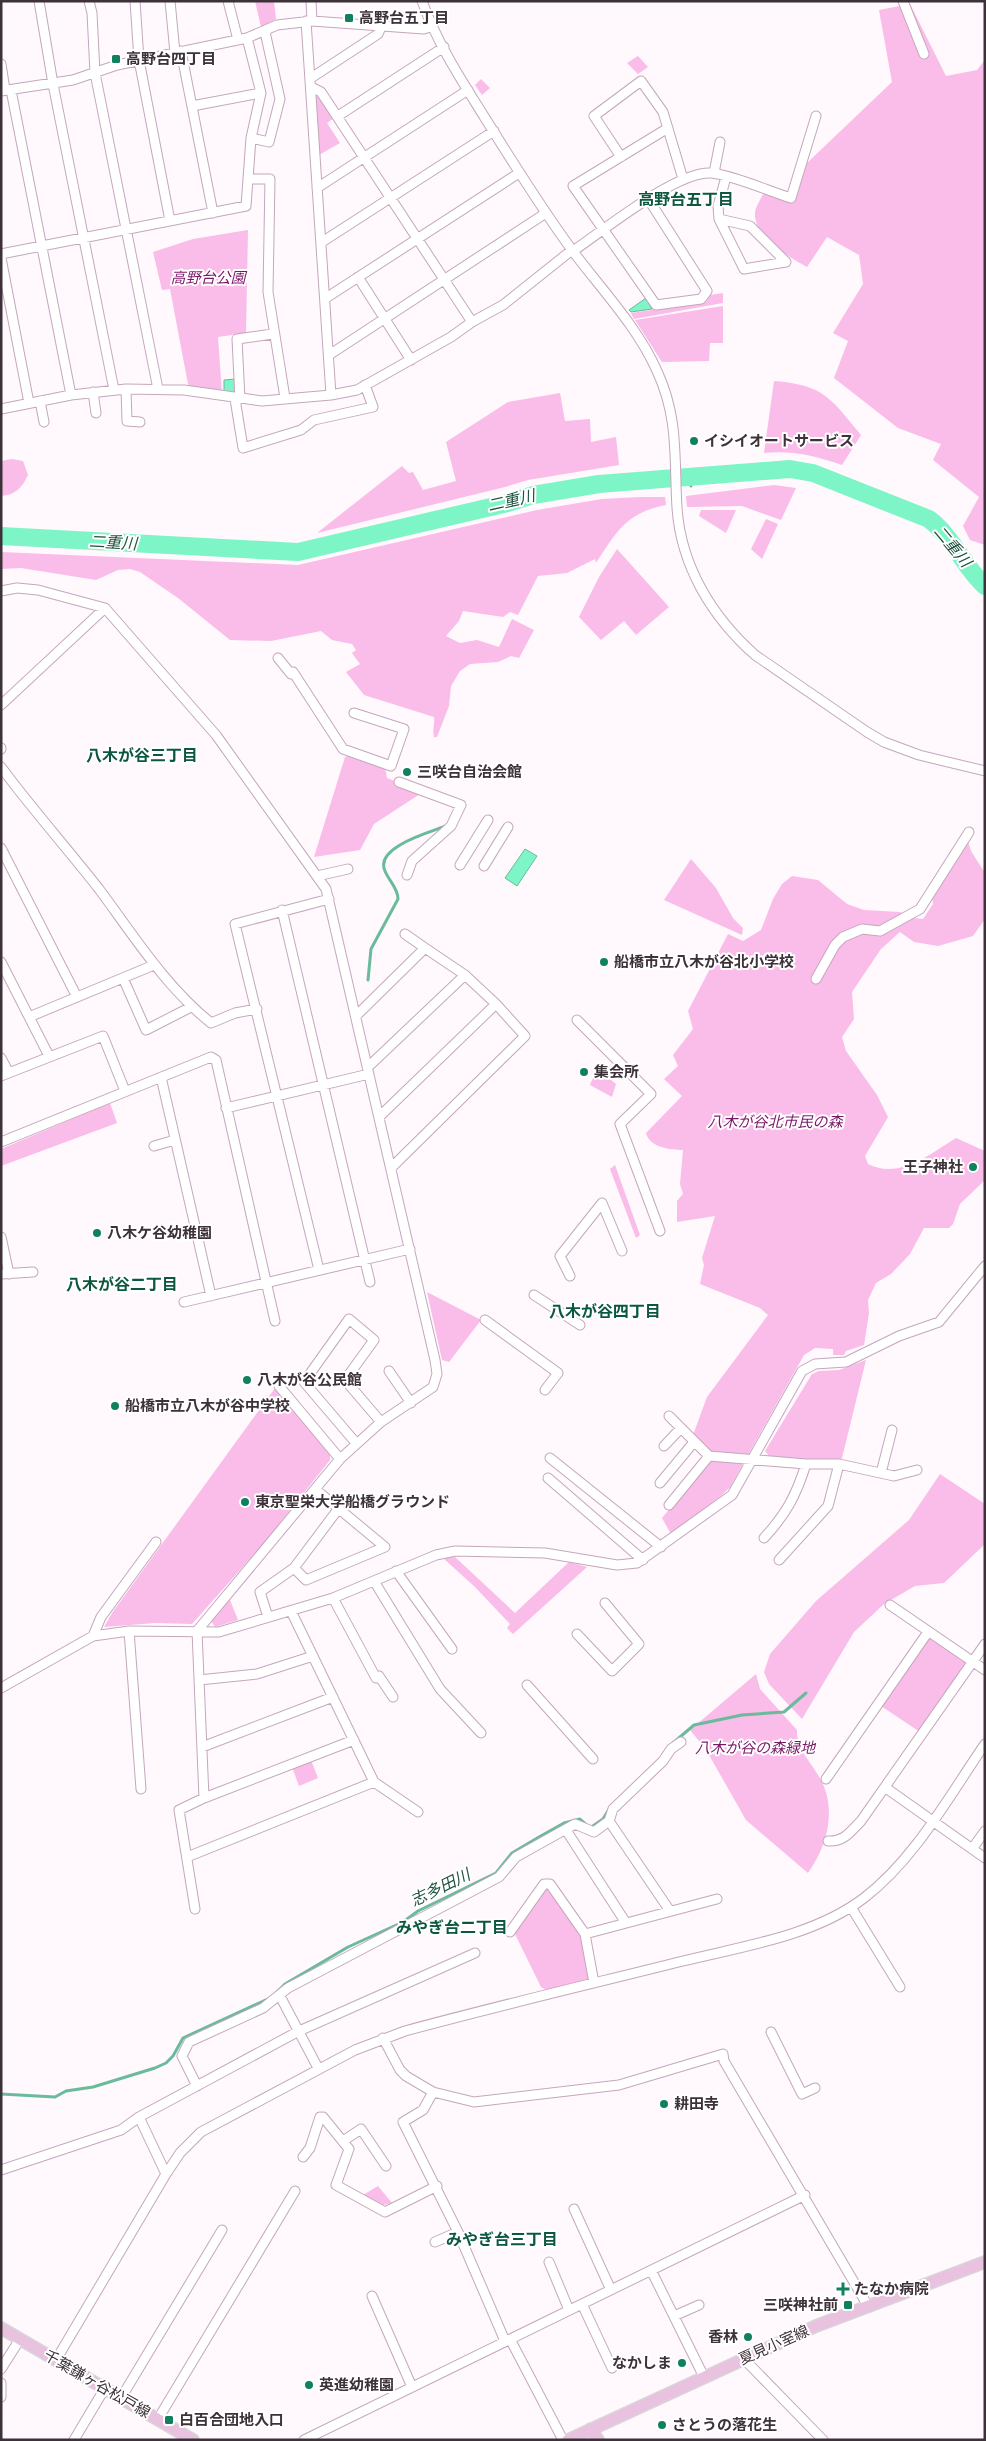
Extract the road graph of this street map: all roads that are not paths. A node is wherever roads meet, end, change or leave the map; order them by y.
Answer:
1 (39, 1) edge
2 (89, 1) edge
3 (135, 1) edge
4 (170, 1) edge
5 (228, 1) edge
6 (311, 1) edge
7 (422, 1) edge
8 (903, 1) edge
9 (309, 21) junction
10 (382, 26) junction
11 (433, 26) junction
12 (265, 32) junction
13 (248, 38) junction
14 (238, 40) junction
15 (444, 47) junction
16 (178, 52) junction
17 (924, 54) dead end
18 (138, 60) junction
19 (1, 64) edge
20 (95, 72) junction
21 (311, 83) junction
22 (53, 84) junction
23 (6, 90) edge
24 (468, 90) junction
25 (261, 93) junction
26 (192, 106) junction
27 (338, 116) junction
28 (816, 116) dead end
29 (668, 128) junction
30 (494, 131) junction
31 (251, 138) junction
32 (720, 142) dead end
33 (364, 156) junction
34 (621, 158) junction
35 (519, 173) junction
36 (714, 173) junction
37 (726, 177) junction
38 (248, 178) junction
39 (683, 179) junction
40 (317, 188) junction
41 (391, 197) junction
42 (649, 200) junction
43 (213, 213) junction
44 (546, 213) junction
45 (719, 219) junction
46 (170, 221) junction
47 (126, 230) junction
48 (602, 230) junction
49 (84, 238) junction
50 (417, 238) junction
51 (322, 242) junction
52 (42, 246) junction
53 (572, 250) junction
54 (1, 256) edge
55 (358, 277) junction
56 (445, 280) junction
57 (326, 298) junction
58 (384, 318) junction
59 (472, 322) junction
60 (273, 334) junction
61 (329, 355) junction
62 (411, 360) junction
63 (365, 386) junction
64 (126, 389) junction
65 (158, 389) junction
66 (114, 390) junction
67 (93, 392) junction
68 (71, 395) junction
69 (331, 395) junction
70 (285, 398) junction
71 (237, 399) junction
72 (40, 401) junction
73 (29, 403) junction
74 (1, 409) edge
75 (96, 413) dead end
76 (44, 422) dead end
77 (140, 422) dead end
78 (1, 591) edge
79 (105, 608) junction
80 (278, 658) dead end
81 (1, 705) edge
82 (354, 713) dead end
83 (1, 767) edge
84 (985, 771) edge
85 (399, 782) dead end
86 (488, 820) dead end
87 (508, 827) dead end
88 (970, 832) dead end
89 (1, 848) edge
90 (460, 865) dead end
91 (484, 866) dead end
92 (348, 869) dead end
93 (407, 875) dead end
94 (317, 876) junction
95 (329, 899) junction
96 (282, 910) junction
97 (405, 934) dead end
98 (424, 948) junction
99 (1, 962) edge
100 (154, 965) junction
101 (465, 975) junction
102 (123, 978) junction
103 (816, 979) dead end
104 (77, 997) junction
105 (496, 1004) junction
106 (191, 1007) junction
107 (257, 1009) junction
108 (356, 1016) junction
109 (29, 1017) junction
110 (577, 1020) dead end
111 (49, 1056) junction
112 (1, 1058) edge
113 (368, 1070) junction
114 (5, 1074) edge
115 (161, 1077) junction
116 (323, 1085) junction
117 (125, 1091) junction
118 (278, 1096) junction
119 (226, 1108) junction
120 (379, 1117) junction
121 (175, 1140) junction
122 (1, 1142) edge
123 (154, 1146) dead end
124 (391, 1168) junction
125 (660, 1231) dead end
126 (1, 1237) edge
127 (410, 1249) junction
128 (622, 1251) dead end
129 (364, 1260) junction
130 (985, 1266) edge
131 (319, 1270) junction
132 (33, 1272) dead end
133 (5, 1274) edge
134 (570, 1276) dead end
135 (370, 1282) dead end
136 (266, 1283) junction
137 (534, 1295) dead end
138 (211, 1296) junction
139 (184, 1302) dead end
140 (485, 1320) dead end
141 (274, 1321) dead end
142 (580, 1325) dead end
143 (388, 1371) dead end
144 (279, 1386) dead end
145 (545, 1390) dead end
146 (411, 1403) junction
147 (669, 1416) dead end
148 (381, 1422) junction
149 (681, 1428) junction
150 (892, 1430) dead end
151 (694, 1442) junction
152 (356, 1443) junction
153 (664, 1446) dead end
154 (709, 1456) junction
155 (550, 1458) dead end
156 (340, 1459) junction
157 (754, 1459) junction
158 (806, 1464) junction
159 (839, 1464) junction
160 (917, 1470) dead end
161 (881, 1473) junction
162 (548, 1478) dead end
163 (660, 1483) dead end
164 (315, 1489) junction
165 (670, 1505) dead end
166 (339, 1508) junction
167 (764, 1538) dead end
168 (156, 1542) dead end
169 (661, 1547) junction
170 (643, 1560) junction
171 (779, 1560) dead end
172 (294, 1568) junction
173 (396, 1571) junction
174 (374, 1581) junction
175 (333, 1598) junction
176 (605, 1603) dead end
177 (890, 1605) dead end
178 (291, 1611) junction
179 (268, 1617) junction
180 (129, 1631) junction
181 (197, 1631) junction
182 (928, 1632) junction
183 (577, 1634) dead end
184 (93, 1636) junction
185 (985, 1644) edge
186 (452, 1649) dead end
187 (313, 1656) junction
188 (972, 1661) junction
189 (985, 1670) edge
190 (199, 1680) junction
191 (527, 1685) dead end
192 (1, 1688) edge
193 (333, 1697) junction
194 (393, 1697) dead end
195 (481, 1733) dead end
196 (354, 1740) junction
197 (682, 1742) dead end
198 (985, 1744) edge
199 (202, 1747) junction
200 (593, 1760) dead end
201 (826, 1780) dead end
202 (374, 1782) junction
203 (886, 1788) junction
204 (141, 1789) dead end
205 (204, 1798) junction
206 (418, 1812) dead end
207 (609, 1820) junction
208 (931, 1821) junction
209 (566, 1830) junction
210 (985, 1831) edge
211 (828, 1842) dead end
212 (972, 1849) junction
213 (187, 1857) junction
214 (985, 1858) edge
215 (717, 1899) dead end
216 (851, 1908) junction
217 (195, 1910) dead end
218 (670, 1911) junction
219 (626, 1922) junction
220 (510, 1932) dead end
221 (585, 1934) junction
222 (475, 1953) dead end
223 (594, 1984) junction
224 (900, 1988) dead end
225 (280, 1996) junction
226 (299, 2031) junction
227 (771, 2032) dead end
228 (383, 2038) junction
229 (318, 2068) junction
230 (197, 2086) junction
231 (815, 2088) dead end
232 (433, 2092) junction
233 (139, 2117) junction
234 (343, 2141) junction
235 (304, 2157) dead end
236 (386, 2166) dead end
237 (1, 2170) edge
238 (166, 2174) junction
239 (437, 2186) junction
240 (295, 2191) dead end
241 (805, 2196) junction
242 (574, 2209) dead end
243 (222, 2230) dead end
244 (458, 2232) junction
245 (435, 2242) dead end
246 (549, 2262) dead end
247 (985, 2262) edge
248 (652, 2272) junction
249 (611, 2290) junction
250 (372, 2296) dead end
251 (582, 2304) junction
252 (699, 2305) dead end
253 (868, 2306) junction
254 (569, 2310) junction
255 (674, 2316) junction
256 (1, 2328) edge
257 (20, 2339) junction
258 (507, 2340) junction
259 (744, 2359) junction
260 (56, 2360) junction
261 (612, 2368) dead end
262 (1, 2369) edge
263 (704, 2377) junction
264 (1, 2383) edge
265 (412, 2387) junction
266 (105, 2388) junction
267 (1, 2397) edge
268 (121, 2398) junction
269 (158, 2419) junction
270 (591, 2429) junction
271 (74, 2440) edge
272 (193, 2440) edge
273 (304, 2440) edge
274 (564, 2440) edge
275 (568, 2440) edge
276 (598, 2440) edge
277 (823, 2440) edge

1 - 22 street
2 - 20 street
3 - 18 street
4 - 16 street
5 - 14 street
6 - 9 street
7 - 11 street
8 - 17 street
9 - 10 street
9 - 12 street
9 - 21 street
10 - 11 street
10 - 21 street
11 - 15 street
12 - 13 street
12 - 31 street
13 - 14 street
13 - 25 street
14 - 16 street
15 - 24 street
15 - 27 street
16 - 18 street
16 - 26 street
18 - 20 street
18 - 46 street
19 - 23 street
20 - 22 street
20 - 47 street
21 - 27 street
21 - 40 street
22 - 23 street
22 - 49 street
23 - 52 street
24 - 30 street
24 - 33 street
25 - 26 street
25 - 31 street
26 - 43 street
27 - 33 street
28 - 37 street
29 - 34 street
29 - 34 street
29 - 39 street
30 - 35 street
30 - 41 street
31 - 38 street
32 - 36 street
33 - 40 street
33 - 41 street
34 - 48 street
35 - 44 street
35 - 50 street
36 - 37 street
36 - 39 street
37 - 45 street
38 - 43 street
38 - 60 street
39 - 42 street
40 - 51 street
41 - 50 street
41 - 51 street
42 - 48 street
42 - 48 street
43 - 46 street
44 - 53 street
44 - 56 street
45 - 45 street
46 - 47 street
47 - 49 street
47 - 65 street
48 - 53 street
49 - 52 street
49 - 66 street
50 - 55 street
50 - 56 street
51 - 57 street
52 - 54 street
52 - 68 street
53 - 59 street
53 - 84 street
54 - 73 street
55 - 57 street
55 - 58 street
56 - 58 street
56 - 59 street
57 - 61 street
58 - 61 street
58 - 62 street
59 - 62 street
60 - 70 street
60 - 71 street
61 - 69 street
62 - 63 street
63 - 69 street
63 - 71 street
64 - 65 street
64 - 66 street
64 - 77 street
65 - 71 street
66 - 67 street
67 - 68 street
67 - 75 street
68 - 72 street
69 - 70 street
70 - 71 street
72 - 73 street
72 - 76 street
73 - 74 street
78 - 79 street
79 - 81 street
79 - 94 street
80 - 82 street
83 - 100 street
85 - 93 street
86 - 90 street
87 - 91 street
88 - 103 street
89 - 104 street
92 - 94 street
94 - 95 street
95 - 96 street
95 - 108 street
96 - 107 street
96 - 116 street
97 - 98 street
98 - 101 street
98 - 108 street
99 - 109 street
100 - 102 street
100 - 106 street
101 - 105 street
101 - 113 street
102 - 104 street
102 - 106 street
104 - 109 street
105 - 120 street
105 - 124 street
106 - 107 street
107 - 118 street
108 - 113 street
109 - 111 street
110 - 125 street
111 - 114 street
111 - 117 street
112 - 114 street
113 - 116 street
113 - 120 street
115 - 117 street
115 - 119 street
115 - 121 street
116 - 118 street
116 - 129 street
117 - 122 street
118 - 119 street
118 - 131 street
119 - 136 street
120 - 124 street
121 - 123 street
121 - 138 street
124 - 127 street
126 - 133 street
127 - 129 street
127 - 146 street
128 - 134 street
129 - 131 street
129 - 135 street
130 - 157 street
131 - 136 street
132 - 133 street
136 - 138 street
136 - 141 street
137 - 142 street
138 - 139 street
140 - 145 street
143 - 146 street
144 - 156 street
146 - 148 street
147 - 149 street
148 - 152 street
148 - 152 street
149 - 151 street
149 - 153 street
150 - 161 street
151 - 154 street
151 - 163 street
152 - 156 street
154 - 157 street
154 - 165 street
155 - 169 street
156 - 164 street
157 - 158 street
157 - 169 street
158 - 159 street
158 - 167 street
159 - 161 street
159 - 171 street
160 - 161 street
162 - 170 street
164 - 166 street
164 - 181 street
166 - 172 street
166 - 172 street
168 - 184 street
169 - 170 street
170 - 173 street
172 - 179 street
173 - 174 street
173 - 186 street
174 - 175 street
174 - 195 street
175 - 178 street
175 - 194 street
176 - 183 street
177 - 182 street
178 - 179 street
178 - 187 street
179 - 181 street
180 - 181 street
180 - 184 street
180 - 204 street
181 - 190 street
182 - 188 street
182 - 201 street
184 - 192 street
185 - 188 street
187 - 190 street
187 - 193 street
188 - 189 street
188 - 203 street
190 - 199 street
191 - 200 street
193 - 196 street
193 - 199 street
196 - 202 street
196 - 205 street
197 - 207 street
198 - 208 street
199 - 205 street
202 - 206 street
202 - 213 street
203 - 208 street
203 - 211 street
205 - 213 street
207 - 209 street
207 - 218 street
208 - 212 street
208 - 216 street
209 - 219 street
209 - 225 street
210 - 212 street
212 - 214 street
213 - 217 street
215 - 218 street
216 - 223 street
216 - 224 street
218 - 219 street
219 - 221 street
220 - 221 street
221 - 223 street
222 - 226 street
223 - 228 street
225 - 226 street
225 - 230 street
226 - 229 street
226 - 230 street
227 - 231 street
228 - 229 street
228 - 232 street
229 - 238 street
230 - 233 street
232 - 239 street
232 - 241 street
233 - 237 street
233 - 238 street
234 - 235 street
234 - 236 street
234 - 239 street
238 - 260 street
239 - 244 street
240 - 269 street
241 - 248 street
241 - 253 street
242 - 249 street
243 - 268 street
244 - 245 street
244 - 258 street
246 - 254 street
247 - 253 main road, 夏見小室線
248 - 249 street
248 - 255 street
249 - 251 street
250 - 265 street
251 - 254 street
251 - 261 street
252 - 255 street
253 - 259 main road, 夏見小室線
254 - 258 street
255 - 263 street
256 - 257 main road, 千葉鎌ヶ谷松戸線
257 - 260 main road, 千葉鎌ヶ谷松戸線
257 - 262 street
258 - 265 street
258 - 274 street
259 - 263 main road, 夏見小室線
259 - 277 street
260 - 266 main road, 千葉鎌ヶ谷松戸線
263 - 270 main road, 夏見小室線
264 - 267 street
265 - 273 street
266 - 268 main road, 千葉鎌ヶ谷松戸線
266 - 271 street
268 - 269 main road, 千葉鎌ヶ谷松戸線
269 - 272 main road, 千葉鎌ヶ谷松戸線
270 - 275 main road, 夏見小室線
270 - 276 main road

